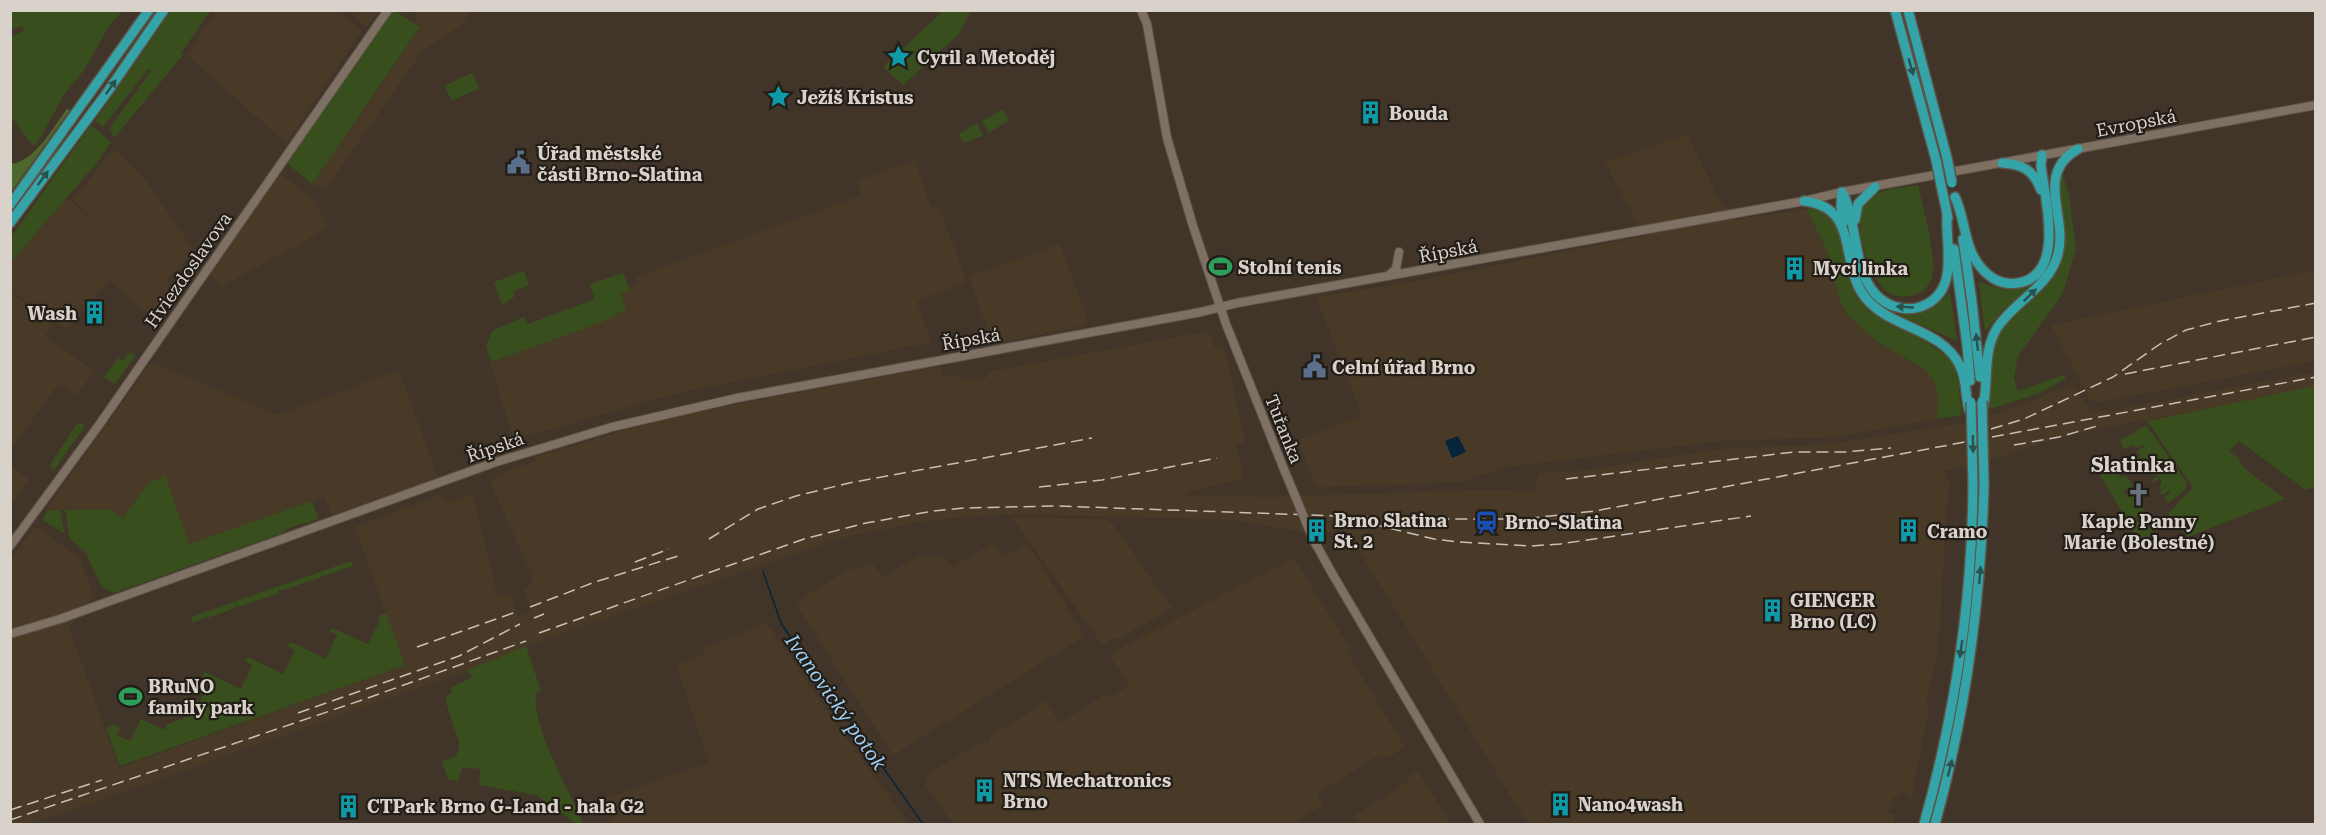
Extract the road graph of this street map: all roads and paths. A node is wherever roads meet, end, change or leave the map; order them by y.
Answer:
1 (149, 10) edge
2 (164, 10) edge
3 (388, 10) edge
4 (1141, 10) edge
5 (1895, 10) edge
6 (1908, 10) edge
7 (2316, 105) edge
8 (2078, 149) junction
9 (2042, 155) junction
10 (2002, 163) junction
11 (1962, 170) joint
12 (1875, 187) junction
13 (1842, 192) junction
14 (2055, 196) junction
15 (1955, 197) junction
16 (1804, 201) junction
17 (2045, 202) junction
18 (10, 205) edge
19 (1947, 213) junction
20 (10, 223) edge
21 (1854, 228) junction
22 (1845, 238) junction
23 (1399, 252) dead end
24 (1385, 278) junction
25 (1220, 307) junction
26 (1984, 400) junction
27 (1969, 403) junction
28 (10, 546) edge
29 (10, 634) edge
30 (1480, 825) edge
31 (1924, 825) edge
32 (1935, 825) edge

1 - 18 highway
20 -> 2 highway
3 - 28 street, Hviezdoslavova
4 - 25 street, Tuřanka
5 -> 19 highway, bridge
6 - 15 highway, bridge
7 - 8 street, Evropská
8 - 9 street, Evropská
8 - 14 highway
9 - 10 street, Evropská
9 - 14 highway
9 - 17 highway
10 - 11 street, Evropská
10 - 17 highway
11 - 12 street, Řípská
12 - 13 street, Řípská
12 - 21 highway
13 - 16 street, Řípská
13 - 21 highway
13 - 22 highway
26 -> 14 highway
15 - 17 highway
26 -> 15 highway
16 - 22 highway
16 - 24 street, Řípská
19 -> 21 highway
19 - 27 highway
22 - 27 highway
23 - 24 street
24 - 25 street, Řípská
25 - 29 street, Řípská
25 - 30 street, Tuřanka, bridge
32 -> 26 highway, bridge
27 -> 31 highway, bridge

